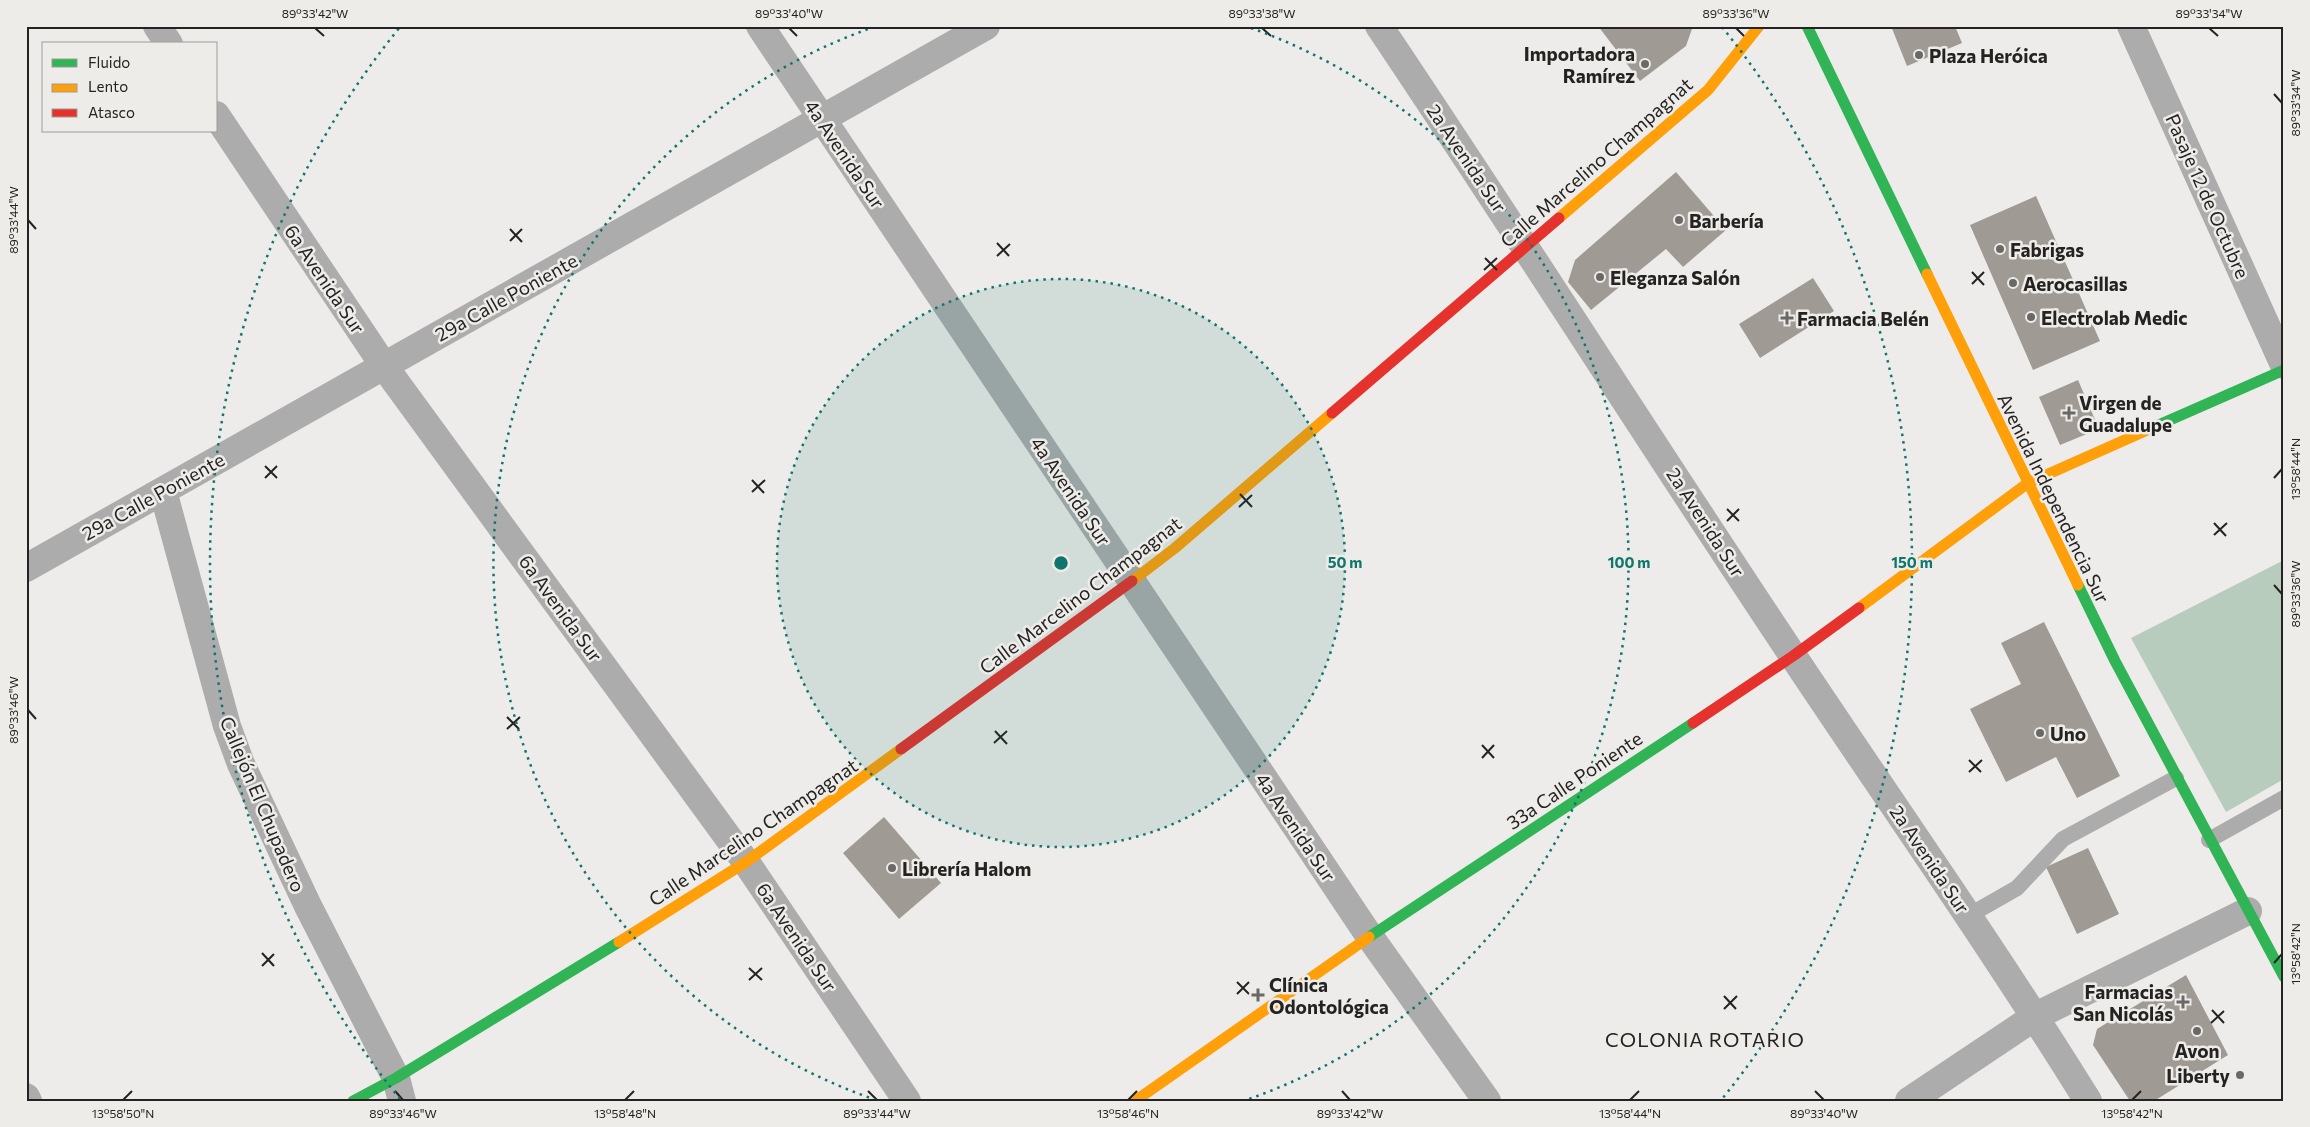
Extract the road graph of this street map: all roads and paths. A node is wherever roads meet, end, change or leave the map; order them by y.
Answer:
1 (157, 26) edge
2 (760, 26) edge
3 (986, 26) edge
4 (1379, 26) edge
5 (1759, 26) edge
6 (1807, 26) edge
7 (2131, 26) edge
8 (168, 42) edge
9 (218, 118) edge
10 (822, 119) junction
11 (1526, 245) junction
12 (2284, 365) edge
13 (384, 366) junction
14 (2284, 370) edge
15 (2028, 483) junction
16 (163, 491) junction
17 (26, 568) edge
18 (1132, 581) junction
19 (1793, 656) junction
20 (2176, 778) junction
21 (2284, 798) edge
22 (2209, 840) junction
23 (746, 862) junction
24 (2248, 911) junction
25 (1968, 916) junction
26 (1370, 937) junction
27 (2284, 977) edge
28 (2036, 1016) junction
29 (399, 1090) edge
30 (26, 1097) edge
31 (28, 1101) edge
32 (353, 1101) edge
33 (907, 1101) edge
34 (1135, 1101) edge
35 (1487, 1101) edge
36 (1909, 1101) edge
37 (2088, 1101) edge

1 - 8 street
2 - 10 street, 4a Avenida Sur
3 - 10 street, 29a Calle Poniente
4 - 11 street, 2a Avenida Sur
5 - 11 street, Calle Marcelino Champagnat
6 - 15 street, Avenida Independencia Sur
7 - 12 street, Pasaje 12 de Octubre
9 - 13 street, 6a Avenida Sur
10 - 13 street, 29a Calle Poniente
10 - 18 street, 4a Avenida Sur
11 - 18 street, Calle Marcelino Champagnat
11 - 19 street, 2a Avenida Sur
13 - 16 street, 29a Calle Poniente
13 - 23 street, 6a Avenida Sur
14 - 15 street, 33a Calle Poniente
15 - 19 street, 33a Calle Poniente
15 - 20 street, Avenida Independencia Sur
16 - 17 street, 29a Calle Poniente
16 - 29 street, Callejón El Chupadero
18 - 23 street, Calle Marcelino Champagnat
18 - 26 street, 4a Avenida Sur
19 - 25 street, 2a Avenida Sur
19 - 26 street, 33a Calle Poniente
20 - 22 street, Avenida Independencia Sur
20 - 25 lane
21 - 22 lane
22 - 24 street, Avenida Independencia Sur
23 - 29 street, Calle Marcelino Champagnat
23 - 33 street, 6a Avenida Sur
24 - 27 street, Avenida Independencia Sur
24 - 28 street
25 - 28 street, 2a Avenida Sur
26 - 34 street, 33a Calle Poniente
26 - 35 street, 4a Avenida Sur
28 - 36 street
28 - 37 street, 2a Avenida Sur
29 - 32 street, Calle Marcelino Champagnat
30 - 31 street

